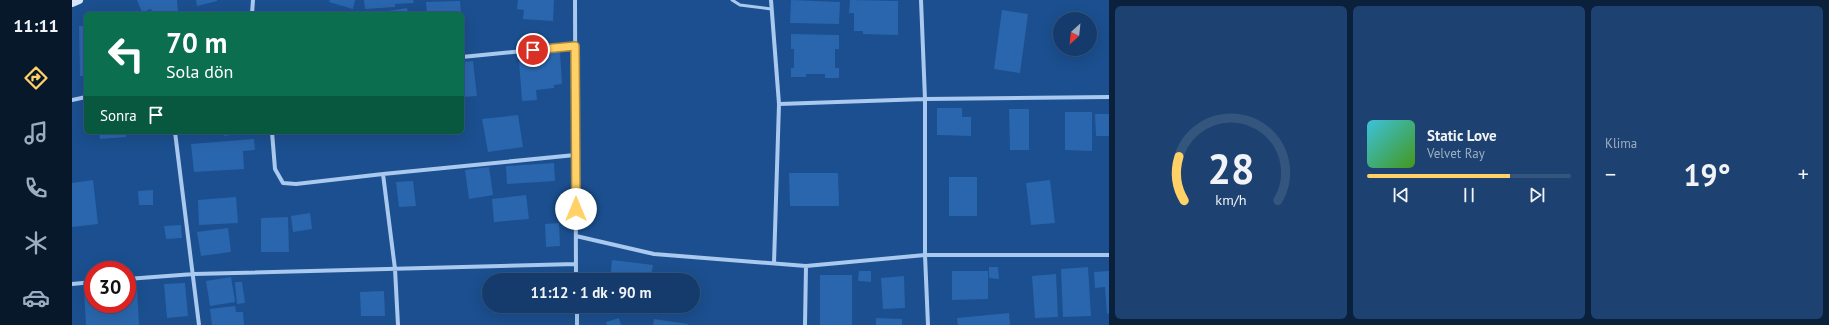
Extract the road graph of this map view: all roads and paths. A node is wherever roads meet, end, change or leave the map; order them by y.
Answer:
1 (79, 0) edge
2 (253, 0) edge
3 (576, 0) edge
4 (732, 0) edge
5 (771, 0) edge
6 (921, 0) edge
7 (72, 3) edge
8 (771, 9) junction
9 (252, 12) edge
10 (575, 46) junction
11 (464, 56) edge
12 (84, 97) edge
13 (1109, 97) edge
14 (925, 99) junction
15 (72, 100) edge
16 (779, 104) junction
17 (175, 134) edge
18 (272, 134) edge
19 (575, 155) junction
20 (383, 174) junction
21 (576, 236) junction
22 (925, 255) junction
23 (1109, 255) edge
24 (774, 263) junction
25 (576, 264) junction
26 (806, 266) junction
27 (395, 269) junction
28 (576, 273) edge
29 (194, 274) junction
30 (136, 278) edge
31 (84, 283) edge
32 (72, 284) edge
33 (577, 313) edge
34 (199, 325) edge
35 (398, 325) edge
36 (577, 325) edge
37 (806, 325) edge
38 (928, 325) edge

1 - 7 main road
2 - 9 street
3 - 10 street
4 - 8 lane
5 - 8 street
6 - 14 street
8 - 16 street
10 - 11 street
10 - 19 street
12 - 15 street
13 - 14 street
14 - 16 street
14 - 22 street
16 - 24 street
17 - 29 street
18 - 20 street
19 - 20 street
19 - 21 street
20 - 27 street
21 - 24 street
21 - 25 street
22 - 23 street
22 - 26 street
22 - 38 street
24 - 26 street
25 - 27 street
25 - 28 street
26 - 37 street
27 - 29 street
27 - 35 street
29 - 30 street
29 - 34 street
31 - 32 street
33 - 36 street

